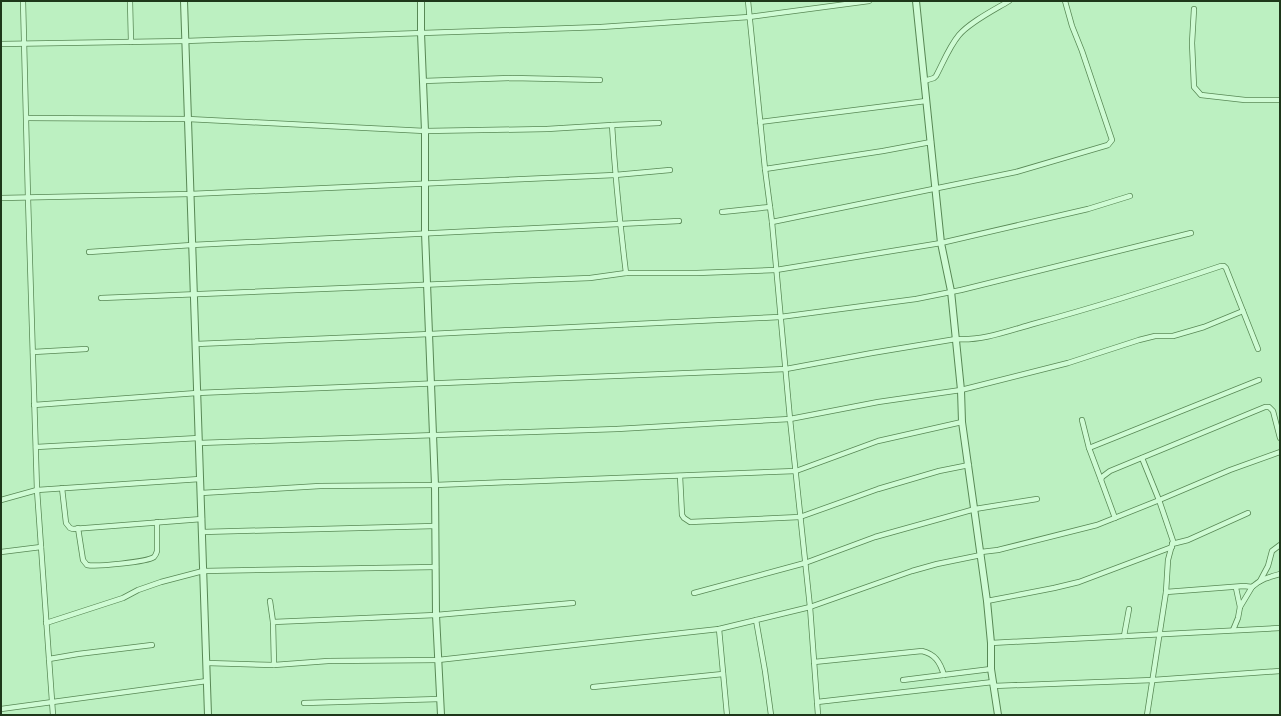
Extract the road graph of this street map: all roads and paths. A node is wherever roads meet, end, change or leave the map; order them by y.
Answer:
1 (23, 1) edge
2 (130, 1) edge
3 (184, 1) edge
4 (421, 1) edge
5 (748, 1) edge
6 (868, 1) edge
7 (916, 1) edge
8 (1009, 1) edge
9 (1065, 1) edge
10 (1194, 9) dead end
11 (749, 17) junction
12 (421, 33) junction
13 (185, 41) junction
14 (130, 42) junction
15 (24, 43) junction
16 (1, 44) edge
17 (600, 80) dead end
18 (423, 81) junction
19 (924, 81) junction
20 (1280, 100) edge
21 (926, 101) junction
22 (27, 118) junction
23 (188, 119) junction
24 (760, 122) junction
25 (659, 123) dead end
26 (612, 125) junction
27 (425, 131) junction
28 (931, 142) junction
29 (765, 169) junction
30 (670, 170) dead end
31 (615, 176) junction
32 (426, 183) junction
33 (936, 189) junction
34 (190, 194) junction
35 (1130, 196) dead end
36 (1, 198) edge
37 (28, 198) junction
38 (770, 208) junction
39 (722, 212) dead end
40 (679, 221) dead end
41 (772, 222) junction
42 (620, 224) junction
43 (426, 233) junction
44 (1191, 233) dead end
45 (941, 244) junction
46 (192, 245) junction
47 (89, 252) dead end
48 (776, 270) junction
49 (626, 273) junction
50 (428, 284) junction
51 (951, 291) junction
52 (194, 295) junction
53 (101, 298) dead end
54 (1243, 311) junction
55 (780, 317) junction
56 (430, 334) junction
57 (956, 339) junction
58 (196, 344) junction
59 (86, 349) dead end
60 (1258, 349) dead end
61 (33, 352) junction
62 (786, 369) junction
63 (1258, 380) dead end
64 (432, 384) junction
65 (961, 390) junction
66 (197, 393) junction
67 (34, 405) junction
68 (790, 419) junction
69 (1082, 420) dead end
70 (962, 422) junction
71 (433, 435) junction
72 (1280, 438) edge
73 (199, 440) junction
74 (36, 447) junction
75 (1089, 448) junction
76 (1280, 452) edge
77 (1142, 458) junction
78 (969, 464) junction
79 (796, 471) junction
80 (680, 476) junction
81 (200, 479) junction
82 (1101, 480) junction
83 (435, 485) junction
84 (62, 488) junction
85 (37, 490) junction
86 (201, 493) junction
87 (1036, 499) dead end
88 (1, 500) edge
89 (1159, 500) junction
90 (975, 509) junction
91 (1248, 513) dead end
92 (800, 517) junction
93 (1115, 518) junction
94 (202, 519) junction
95 (156, 522) junction
96 (436, 526) junction
97 (78, 528) junction
98 (202, 532) junction
99 (1172, 545) junction
100 (1280, 545) edge
101 (41, 546) junction
102 (1, 552) edge
103 (981, 554) junction
104 (805, 563) junction
105 (436, 567) junction
106 (203, 571) junction
107 (1280, 574) edge
108 (1260, 581) junction
109 (1252, 587) junction
110 (1236, 588) junction
111 (1166, 592) junction
112 (694, 594) dead end
113 (270, 600) dead end
114 (987, 601) junction
115 (573, 603) dead end
116 (810, 607) junction
117 (1240, 607) junction
118 (1129, 609) dead end
119 (436, 616) junction
120 (756, 620) junction
121 (273, 622) junction
122 (46, 623) junction
123 (1280, 628) edge
124 (719, 629) junction
125 (1233, 630) junction
126 (1158, 634) junction
127 (1124, 636) junction
128 (991, 643) junction
129 (152, 645) dead end
130 (49, 659) junction
131 (438, 660) junction
132 (814, 662) junction
133 (207, 663) junction
134 (274, 665) junction
135 (991, 669) junction
136 (1280, 671) edge
137 (723, 674) junction
138 (944, 675) junction
139 (902, 680) dead end
140 (1153, 680) junction
141 (207, 681) junction
142 (993, 684) junction
143 (593, 687) dead end
144 (440, 699) junction
145 (52, 702) junction
146 (817, 702) junction
147 (304, 703) dead end
148 (1, 710) edge
149 (53, 715) edge
150 (208, 715) edge
151 (441, 715) edge
152 (728, 715) edge
153 (771, 715) edge
154 (818, 715) edge
155 (998, 715) edge
156 (1146, 715) edge

1 - 15 street
2 - 14 street
3 - 13 street
4 - 12 street
5 - 11 street
6 - 11 street
7 - 19 street
8 - 19 street
9 - 33 street
10 - 20 street
11 - 12 street
11 - 24 street
12 - 13 street
12 - 18 street
13 - 14 street
13 - 23 street
14 - 15 street
15 - 16 street
15 - 22 street
17 - 18 street
18 - 27 street
19 - 21 street
21 - 24 street
21 - 28 street
22 - 23 street
22 - 37 street
23 - 27 street
23 - 34 street
24 - 29 street
25 - 26 street
26 - 27 street
26 - 31 street
27 - 32 street
28 - 29 street
28 - 33 street
29 - 38 street
30 - 31 street
31 - 32 street
31 - 42 street
32 - 34 street
32 - 43 street
33 - 41 street
33 - 45 street
34 - 37 street
34 - 46 street
35 - 45 street
36 - 37 street
37 - 61 street
38 - 39 street
38 - 41 street
40 - 42 street
41 - 48 street
42 - 43 street
42 - 49 street
43 - 46 street
43 - 50 street
44 - 51 street
45 - 48 street
45 - 51 street
46 - 47 street
46 - 52 street
48 - 49 street
48 - 55 street
49 - 50 street
50 - 52 street
50 - 56 street
51 - 55 street
51 - 57 street
52 - 53 street
52 - 58 street
54 - 57 street
54 - 60 street
54 - 65 street
55 - 56 street
55 - 62 street
56 - 58 street
56 - 64 street
57 - 62 street
57 - 65 street
58 - 66 street
59 - 61 street
61 - 67 street
62 - 64 street
62 - 68 street
63 - 75 street
64 - 66 street
64 - 71 street
65 - 68 street
65 - 70 street
66 - 67 street
66 - 73 street
67 - 74 street
68 - 71 street
68 - 79 street
69 - 75 street
70 - 78 street
70 - 79 street
71 - 73 street
71 - 83 street
72 - 77 street
73 - 74 street
73 - 81 street
74 - 85 street
75 - 82 street
76 - 89 street
77 - 82 street
77 - 89 street
78 - 90 street
78 - 92 street
79 - 80 street
79 - 92 street
80 - 83 street
80 - 92 street
81 - 84 street
81 - 86 street
82 - 93 street
83 - 86 street
83 - 96 street
84 - 85 street
84 - 97 street
85 - 88 street
85 - 101 street
86 - 94 street
87 - 90 street
89 - 93 street
89 - 99 street
90 - 103 street
90 - 104 street
91 - 99 street
92 - 104 street
93 - 103 street
94 - 95 street
94 - 98 street
95 - 97 street
95 - 97 street
96 - 98 street
96 - 105 street
98 - 106 street
99 - 111 street
99 - 114 street
100 - 108 street
101 - 102 street
101 - 122 street
103 - 114 street
103 - 116 street
104 - 112 street
104 - 116 street
105 - 106 street
105 - 119 street
106 - 122 street
106 - 133 street
107 - 108 street
108 - 109 street
109 - 110 street
109 - 117 street
110 - 111 street
110 - 117 street
111 - 126 street
113 - 121 street
114 - 128 street
115 - 119 street
116 - 120 street
116 - 132 street
117 - 125 street
118 - 127 street
119 - 121 street
119 - 131 street
120 - 124 street
120 - 153 street
121 - 134 street
122 - 130 street
123 - 125 street
124 - 131 street
124 - 137 street
125 - 126 street
126 - 127 street
126 - 140 street
127 - 128 street
128 - 135 street
129 - 130 street
130 - 145 street
131 - 134 street
131 - 144 street
132 - 138 street
132 - 146 street
133 - 134 street
133 - 141 street
135 - 138 street
135 - 142 street
136 - 140 street
137 - 143 street
137 - 152 street
138 - 139 street
140 - 142 street
140 - 156 street
141 - 145 street
141 - 150 street
142 - 146 street
142 - 155 street
144 - 147 street
144 - 151 street
145 - 148 street
145 - 149 street
146 - 154 street

